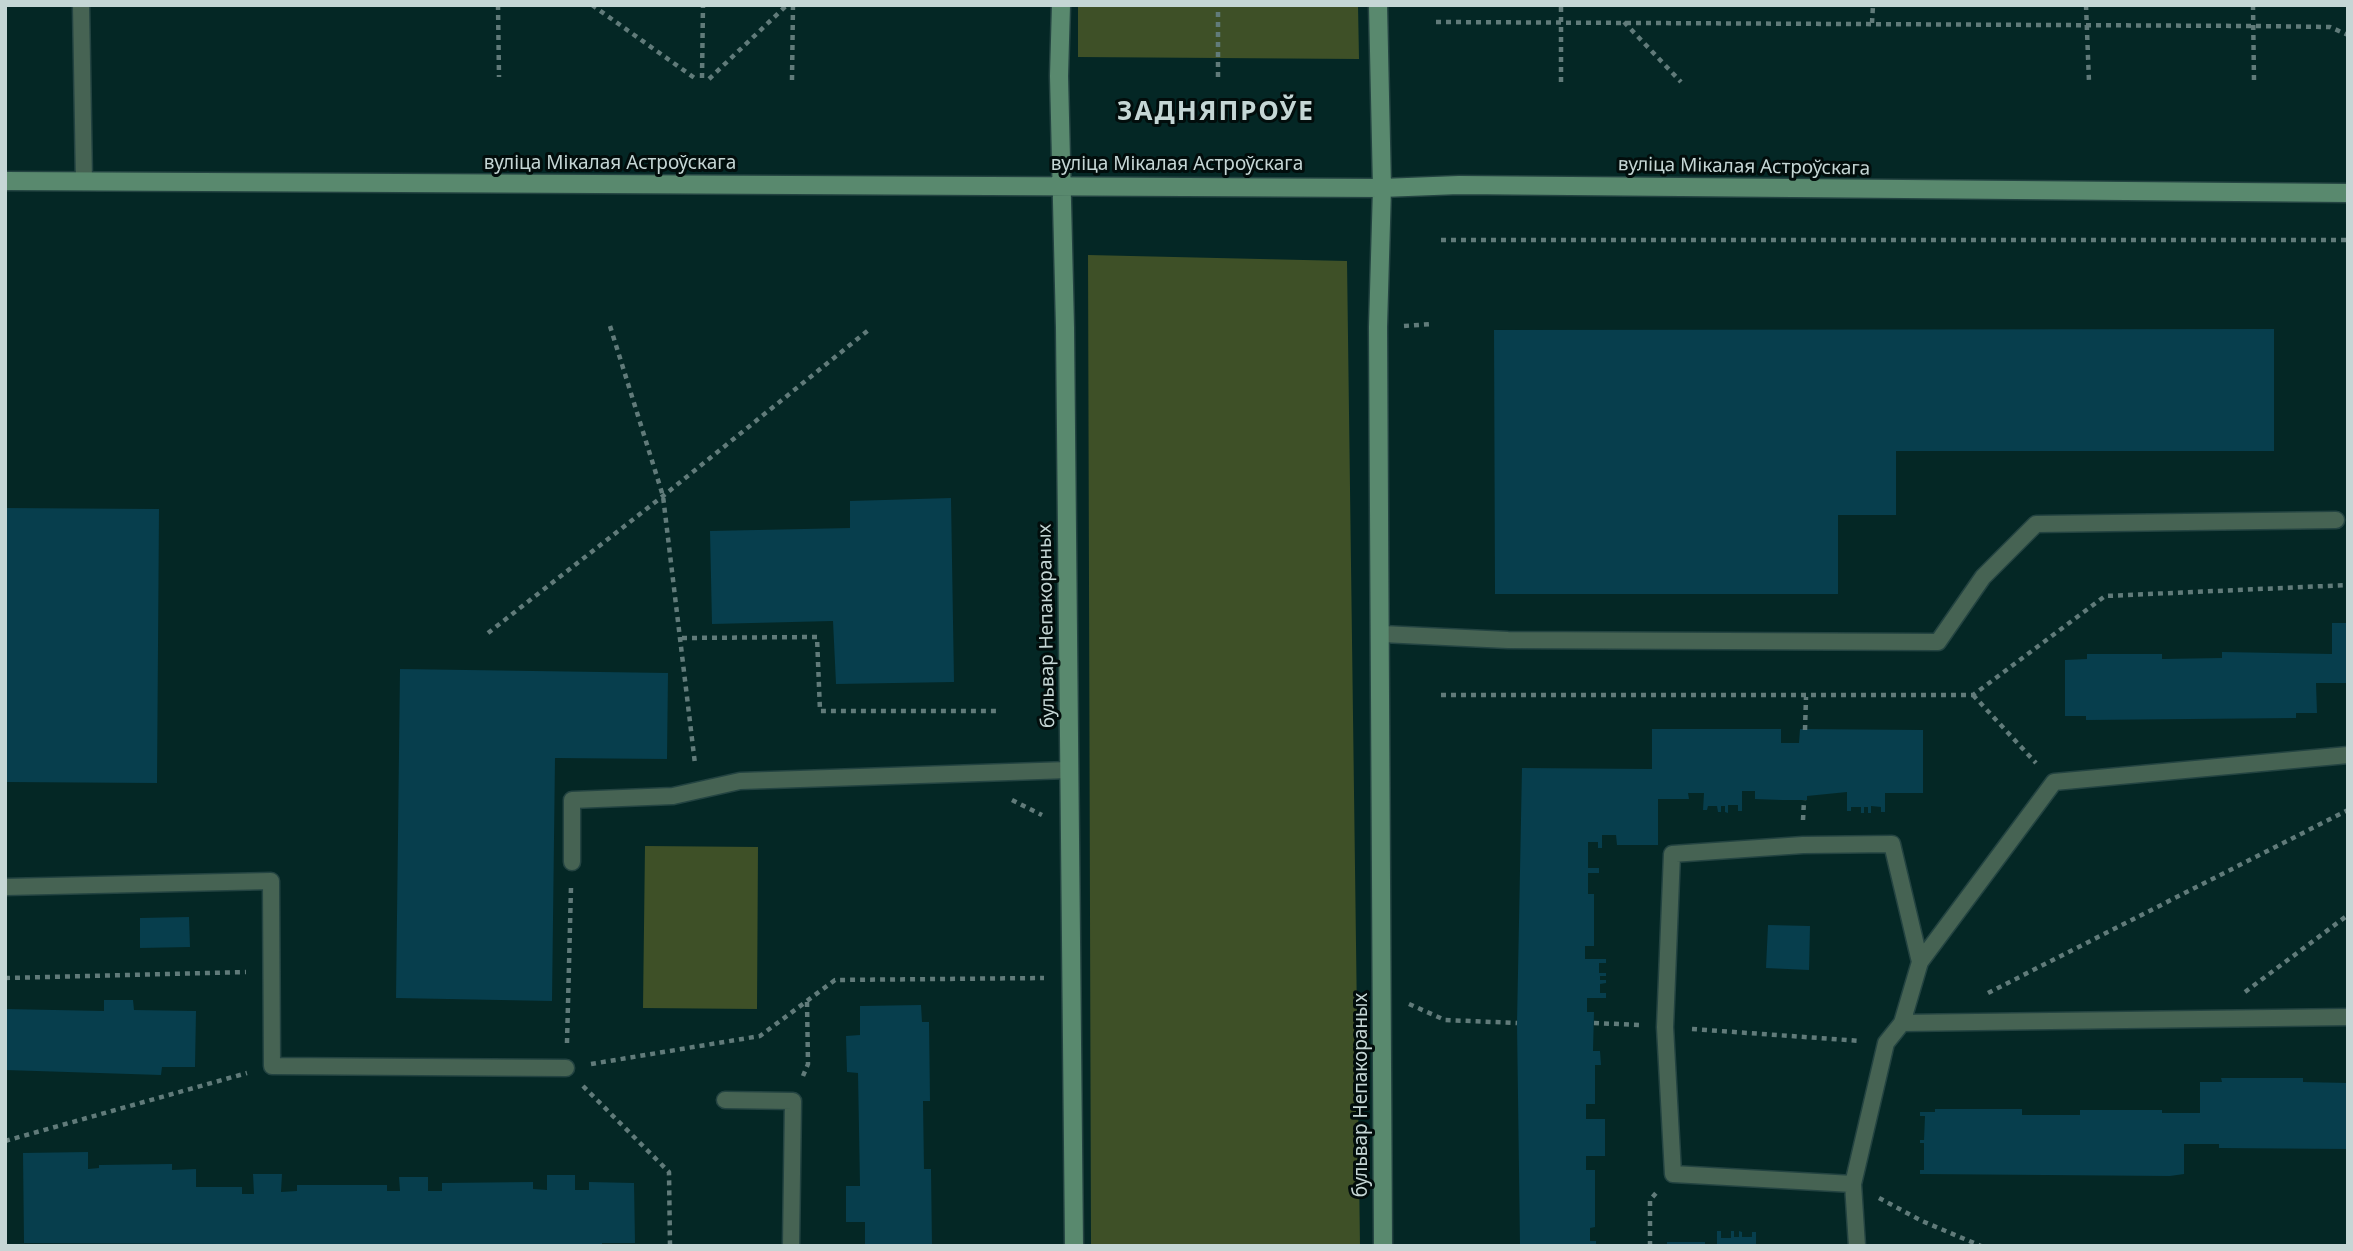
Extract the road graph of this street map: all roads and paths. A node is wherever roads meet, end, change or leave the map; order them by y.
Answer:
1 (81, 5) edge
2 (498, 5) edge
3 (592, 5) edge
4 (703, 5) edge
5 (787, 5) edge
6 (793, 5) edge
7 (1061, 5) edge
8 (1218, 5) edge
9 (1378, 5) edge
10 (1561, 5) edge
11 (1873, 5) edge
12 (2087, 5) edge
13 (2253, 5) edge
14 (1436, 22) dead end
15 (1561, 22) junction
16 (1625, 22) junction
17 (1872, 23) junction
18 (2087, 24) junction
19 (2254, 26) junction
20 (2348, 35) edge
21 (499, 77) dead end
22 (1218, 77) dead end
23 (709, 79) dead end
24 (792, 80) dead end
25 (1561, 82) dead end
26 (1681, 82) dead end
27 (2089, 82) dead end
28 (2254, 82) dead end
29 (5, 181) edge
30 (83, 182) junction
31 (1060, 184) junction
32 (1382, 188) junction
33 (2348, 193) edge
34 (1441, 240) dead end
35 (2348, 240) edge
36 (610, 326) dead end
37 (871, 328) dead end
38 (663, 496) junction
39 (2336, 520) dead end
40 (488, 633) dead end
41 (1382, 634) junction
42 (682, 638) junction
43 (1973, 695) dead end
44 (1806, 697) dead end
45 (996, 711) dead end
46 (1805, 730) dead end
47 (2348, 755) edge
48 (1069, 770) junction
49 (2054, 782) junction
50 (698, 790) junction
51 (1011, 800) dead end
52 (2348, 810) edge
53 (1071, 829) junction
54 (572, 862) joint
55 (5, 887) edge
56 (2348, 915) edge
57 (1920, 962) junction
58 (272, 971) junction
59 (5, 978) edge
60 (1073, 978) junction
61 (1382, 992) junction
62 (1980, 998) dead end
63 (807, 1001) junction
64 (2348, 1017) edge
65 (2210, 1019) junction
66 (1517, 1023) dead end
67 (1594, 1023) dead end
68 (1902, 1023) junction
69 (1665, 1027) junction
70 (1886, 1043) junction
71 (272, 1066) junction
72 (566, 1069) junction
73 (725, 1100) dead end
74 (793, 1101) junction
75 (5, 1141) edge
76 (1673, 1174) junction
77 (1853, 1184) junction
78 (670, 1246) edge
79 (791, 1246) edge
80 (1074, 1246) edge
81 (1383, 1246) edge
82 (1650, 1246) edge
83 (1857, 1246) edge
84 (1981, 1246) edge

1 - 30 lane
2 - 21 path
3 - 4 path
5 - 23 path
6 - 24 path
7 - 31 main road, бульвар Непакораных
8 - 22 path
9 - 32 main road, бульвар Непакораных
10 - 15 path
11 - 17 path
12 - 18 path
13 - 19 path
14 - 15 path
15 - 16 path
15 - 25 path
16 - 17 path
16 - 26 path
17 - 18 path
18 - 19 path
18 - 27 path
19 - 20 path
19 - 28 path
29 - 30 main road, вуліца Мікалая Астроўскага
30 - 31 main road, вуліца Мікалая Астроўскага
31 - 32 main road, вуліца Мікалая Астроўскага
31 - 48 main road, бульвар Непакораных
32 - 33 main road, вуліца Мікалая Астроўскага
32 - 41 main road, бульвар Непакораных
34 - 35 path
36 - 38 path
37 - 38 path
38 - 40 path
38 - 42 path
39 - 41 lane
41 - 61 main road, бульвар Непакораных
42 - 45 path
42 - 50 path
43 - 49 path
44 - 46 path
47 - 49 lane
48 - 50 lane
48 - 53 main road, бульвар Непакораных
49 - 57 lane
50 - 54 lane
51 - 53 path
52 - 62 path
53 - 60 main road, бульвар Непакораных
54 - 72 path
55 - 58 lane
56 - 65 path
57 - 68 lane
57 - 69 lane
58 - 59 path
58 - 71 lane
60 - 63 path
60 - 80 main road, бульвар Непакораных
61 - 66 path
61 - 81 main road, бульвар Непакораных
63 - 72 path
63 - 74 path
64 - 65 lane
65 - 68 lane
67 - 69 path
68 - 70 lane
69 - 70 path
69 - 76 lane
70 - 77 lane
71 - 72 lane
71 - 75 path
72 - 78 path
73 - 74 lane
74 - 79 lane
76 - 77 lane
76 - 82 path
77 - 83 lane
77 - 84 path

